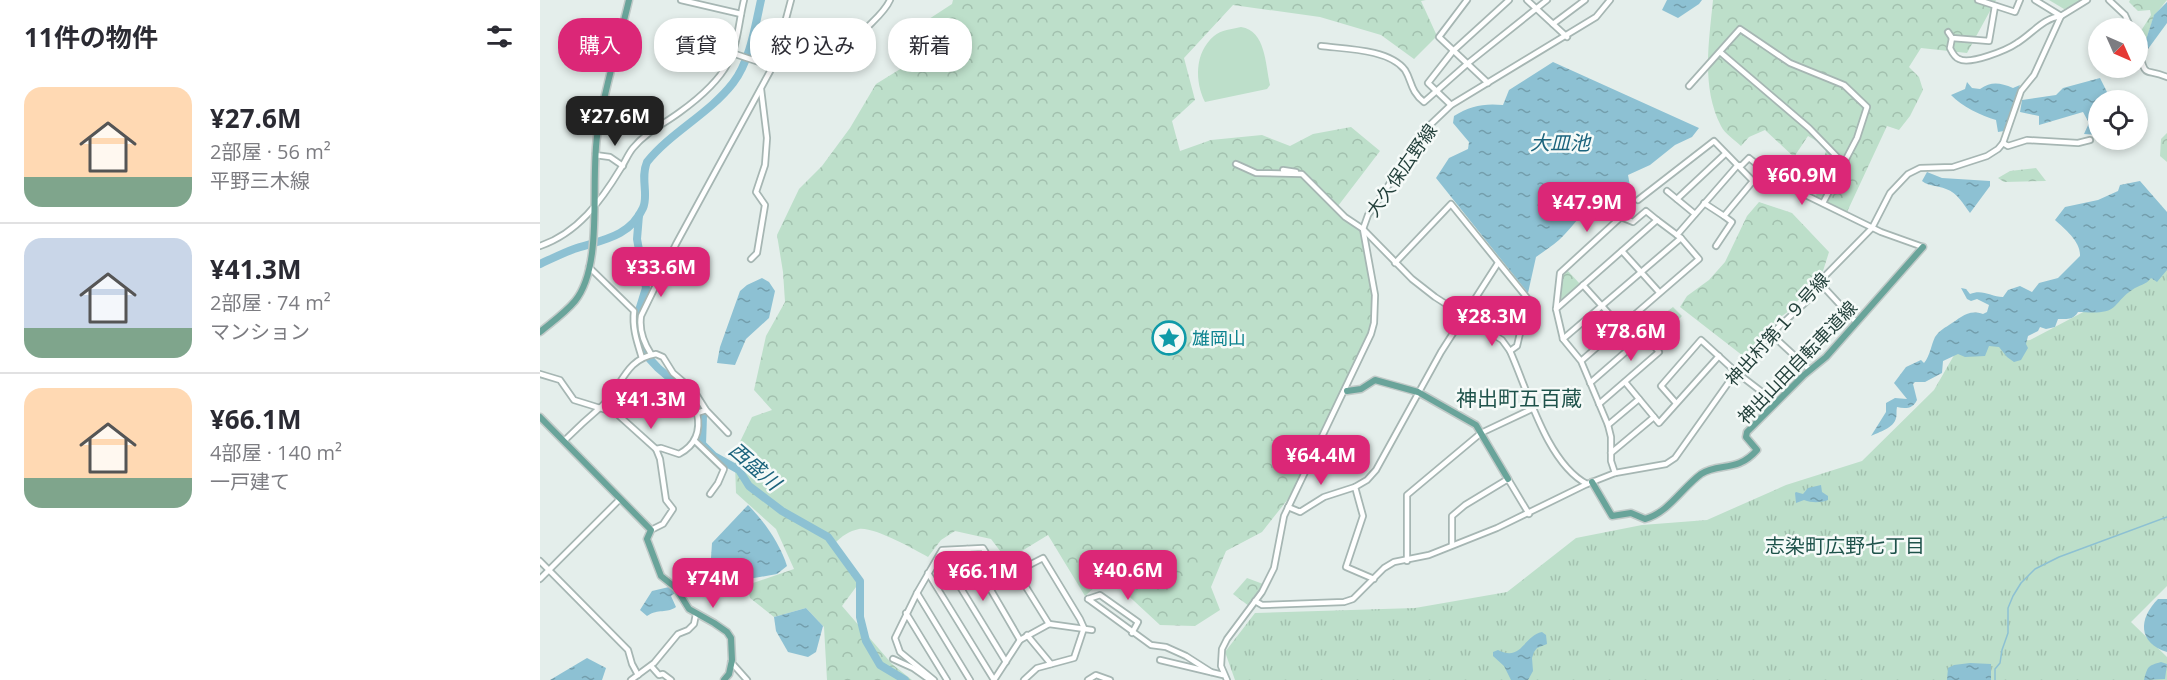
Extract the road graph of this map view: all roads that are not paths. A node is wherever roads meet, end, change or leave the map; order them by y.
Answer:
1 (629, 0) edge
2 (681, 0) edge
3 (744, 0) edge
4 (791, 0) edge
5 (890, 0) edge
6 (1467, 0) edge
7 (1509, 0) edge
8 (1527, 0) edge
9 (1547, 0) edge
10 (1585, 0) edge
11 (1610, 0) edge
12 (1978, 0) edge
13 (2020, 0) edge
14 (2035, 0) edge
15 (2086, 0) edge
16 (2109, 0) edge
17 (1995, 6) junction
18 (1537, 8) junction
19 (741, 14) junction
20 (2061, 16) junction
21 (786, 18) edge
22 (876, 18) edge
23 (2127, 18) edge
24 (1553, 24) junction
25 (738, 27) edge
26 (1948, 32) dead end
27 (1567, 37) junction
28 (1952, 38) junction
29 (1321, 46) dead end
30 (1453, 51) junction
31 (1720, 52) junction
32 (1467, 64) junction
33 (721, 72) edge
34 (770, 72) edge
35 (2148, 74) edge
36 (2167, 77) edge
37 (1488, 83) junction
38 (1689, 86) dead end
39 (760, 89) junction
40 (1437, 92) junction
41 (1451, 105) junction
42 (2088, 140) edge
43 (2003, 142) junction
44 (1725, 154) junction
45 (595, 155) junction
46 (1236, 164) dead end
47 (1844, 164) junction
48 (623, 166) junction
49 (1737, 166) junction
50 (1283, 170) dead end
51 (1302, 174) junction
52 (1667, 191) dead end
53 (1677, 199) junction
54 (1638, 200) dead end
55 (1704, 203) junction
56 (1823, 203) junction
57 (595, 206) junction
58 (1695, 214) junction
59 (1724, 216) junction
60 (1657, 220) junction
61 (1872, 228) junction
62 (1364, 229) junction
63 (1679, 236) junction
64 (540, 246) edge
65 (1716, 246) dead end
66 (1923, 247) joint
67 (1622, 251) junction
68 (751, 259) dead end
69 (1395, 263) junction
70 (1498, 263) junction
71 (589, 267) junction
72 (1641, 272) junction
73 (1819, 282) junction
74 (1584, 285) junction
75 (1659, 292) junction
76 (1602, 306) junction
77 (1556, 309) junction
78 (1465, 315) junction
79 (1630, 317) junction
80 (1856, 322) junction
81 (1620, 326) junction
82 (540, 332) edge
83 (1771, 334) junction
84 (1645, 335) junction
85 (1563, 339) junction
86 (1510, 351) junction
87 (651, 354) junction
88 (1719, 356) junction
89 (642, 358) junction
90 (1581, 361) junction
91 (1810, 370) junction
92 (1736, 372) junction
93 (540, 374) edge
94 (1624, 382) junction
95 (1590, 383) junction
96 (1346, 391) junction
97 (1418, 392) junction
98 (1639, 399) junction
99 (1775, 402) junction
100 (1676, 403) junction
101 (1599, 404) junction
102 (599, 408) junction
103 (1534, 408) junction
104 (706, 410) junction
105 (540, 417) edge
106 (1654, 417) junction
107 (1608, 425) junction
108 (728, 433) dead end
109 (1481, 433) junction
110 (564, 441) junction
111 (695, 441) junction
112 (656, 449) junction
113 (1611, 453) junction
114 (1615, 473) junction
115 (1508, 479) junction
116 (1589, 483) junction
117 (1354, 487) junction
118 (710, 494) dead end
119 (620, 499) junction
120 (1288, 507) junction
121 (1529, 513) junction
122 (651, 530) junction
123 (1452, 545) junction
124 (967, 549) junction
125 (940, 554) junction
126 (540, 561) edge
127 (1407, 561) junction
128 (549, 570) junction
129 (1016, 571) junction
130 (928, 573) junction
131 (540, 579) edge
132 (1374, 579) junction
133 (917, 592) junction
134 (1256, 601) junction
135 (906, 613) junction
136 (696, 614) junction
137 (1049, 624) junction
138 (1084, 628) junction
139 (1092, 630) dead end
140 (1132, 633) junction
141 (1027, 636) junction
142 (1020, 640) junction
143 (893, 659) dead end
144 (1160, 660) dead end
145 (731, 662) junction
146 (1006, 662) junction
147 (1052, 664) junction
148 (651, 666) junction
149 (1211, 672) junction
150 (638, 675) junction
151 (1223, 675) junction
152 (631, 680) edge
153 (671, 680) edge
154 (724, 680) edge
155 (747, 680) edge
156 (932, 680) edge
157 (947, 680) edge
158 (970, 680) edge
159 (1024, 680) edge
160 (1088, 680) edge
161 (1110, 680) edge
162 (1227, 680) edge

1 - 45 main road
2 - 19 street
3 - 19 street
4 - 21 street
5 - 22 street
6 - 30 street
7 - 30 street
8 - 18 street
9 - 18 street
10 - 24 street
11 - 27 street, 大久保広野線
12 - 17 street
13 - 17 street
14 - 20 street
15 - 20 street
16 - 23 street
17 - 28 street
18 - 24 street
18 - 32 street
19 - 25 street
20 - 28 street
20 - 43 street
24 - 27 street
26 - 28 street
27 - 37 street, 大久保広野線
29 - 40 street
30 - 32 street
30 - 40 street
31 - 38 street
31 - 47 street
31 - 47 street
32 - 37 street
32 - 40 street
33 - 48 street
34 - 39 street
35 - 36 street
37 - 41 street, 大久保広野線
39 - 68 street
39 - 87 street
40 - 41 street
41 - 62 street, 大久保広野線
42 - 43 street
43 - 61 street, 神出村第１９号線
44 - 49 street
44 - 53 street
44 - 54 street
45 - 48 street
45 - 57 main road
46 - 51 street
47 - 56 street
48 - 57 street
49 - 55 street
49 - 56 street
49 - 59 street
50 - 51 street
51 - 62 street
52 - 53 street
53 - 58 street
55 - 58 street
55 - 59 street
56 - 61 street
57 - 64 street
57 - 71 main road
58 - 63 street
59 - 65 street
60 - 63 street
60 - 67 street
60 - 77 street
61 - 66 street
61 - 73 street, 神出村第１９号線
62 - 69 street
62 - 96 street, 大久保広野線
63 - 72 street
63 - 75 street
66 - 80 main road, 神出山田自転車道線
67 - 72 street
67 - 74 street
69 - 70 street
69 - 78 street
70 - 78 street
70 - 86 street
71 - 82 main road
71 - 89 street
72 - 75 street
72 - 76 street
73 - 80 street
73 - 83 street, 神出村第１９号線
74 - 76 street
74 - 77 street
75 - 79 street
76 - 81 street
76 - 85 street
77 - 85 street
78 - 86 street
78 - 97 street
79 - 81 street
79 - 84 street
80 - 91 main road, 神出山田自転車道線
81 - 90 street
83 - 91 street
83 - 92 street, 神出村第１９号線
84 - 94 street
84 - 95 street
85 - 90 street
86 - 103 street
87 - 89 street
87 - 104 street
88 - 92 street
88 - 100 street
88 - 100 street
89 - 102 street
90 - 95 street
91 - 99 main road, 神出山田自転車道線
92 - 99 street
92 - 114 street, 神出村第１９号線
93 - 102 street
94 - 98 street
94 - 101 street
95 - 101 street
96 - 97 main road
96 - 120 street, 大久保広野線
97 - 109 main road
97 - 117 street
98 - 106 street
98 - 107 street
99 - 116 main road, 神出山田自転車道線
100 - 106 street
101 - 107 street
102 - 110 street
102 - 112 street
103 - 109 street
103 - 116 street
104 - 108 street
104 - 111 street
105 - 110 main road
106 - 113 street
107 - 113 street
109 - 115 main road
109 - 127 street
110 - 119 main road
111 - 112 street
111 - 118 street
112 - 122 street
113 - 114 street
114 - 116 street, 神出村第１９号線
115 - 121 street
115 - 123 street
116 - 121 street, 神出村第１９号線
117 - 120 street
117 - 132 street
119 - 122 main road
119 - 128 street
120 - 134 street, 大久保広野線
121 - 123 street, 神出村第１９号線
122 - 136 main road
123 - 127 street, 神出村第１９号線
124 - 125 street
124 - 129 street
124 - 142 street
125 - 130 street
125 - 146 street
126 - 128 street
127 - 132 street, 神出村第１９号線
128 - 131 street
128 - 150 street
129 - 137 street
129 - 138 street
130 - 133 street
130 - 146 street
132 - 134 street, 神出村第１９号線
133 - 135 street
133 - 158 street
134 - 151 street, 大久保広野線
135 - 156 street
135 - 157 street
136 - 145 main road
136 - 148 street
137 - 138 street
137 - 141 street
138 - 139 street
138 - 147 street
140 - 140 street
140 - 149 street
141 - 142 street
141 - 147 street
142 - 146 street
143 - 156 street
144 - 149 street
145 - 154 main road
145 - 155 street
147 - 159 street
148 - 150 street
148 - 153 street
149 - 151 street
150 - 152 street
151 - 162 street
160 - 161 street

